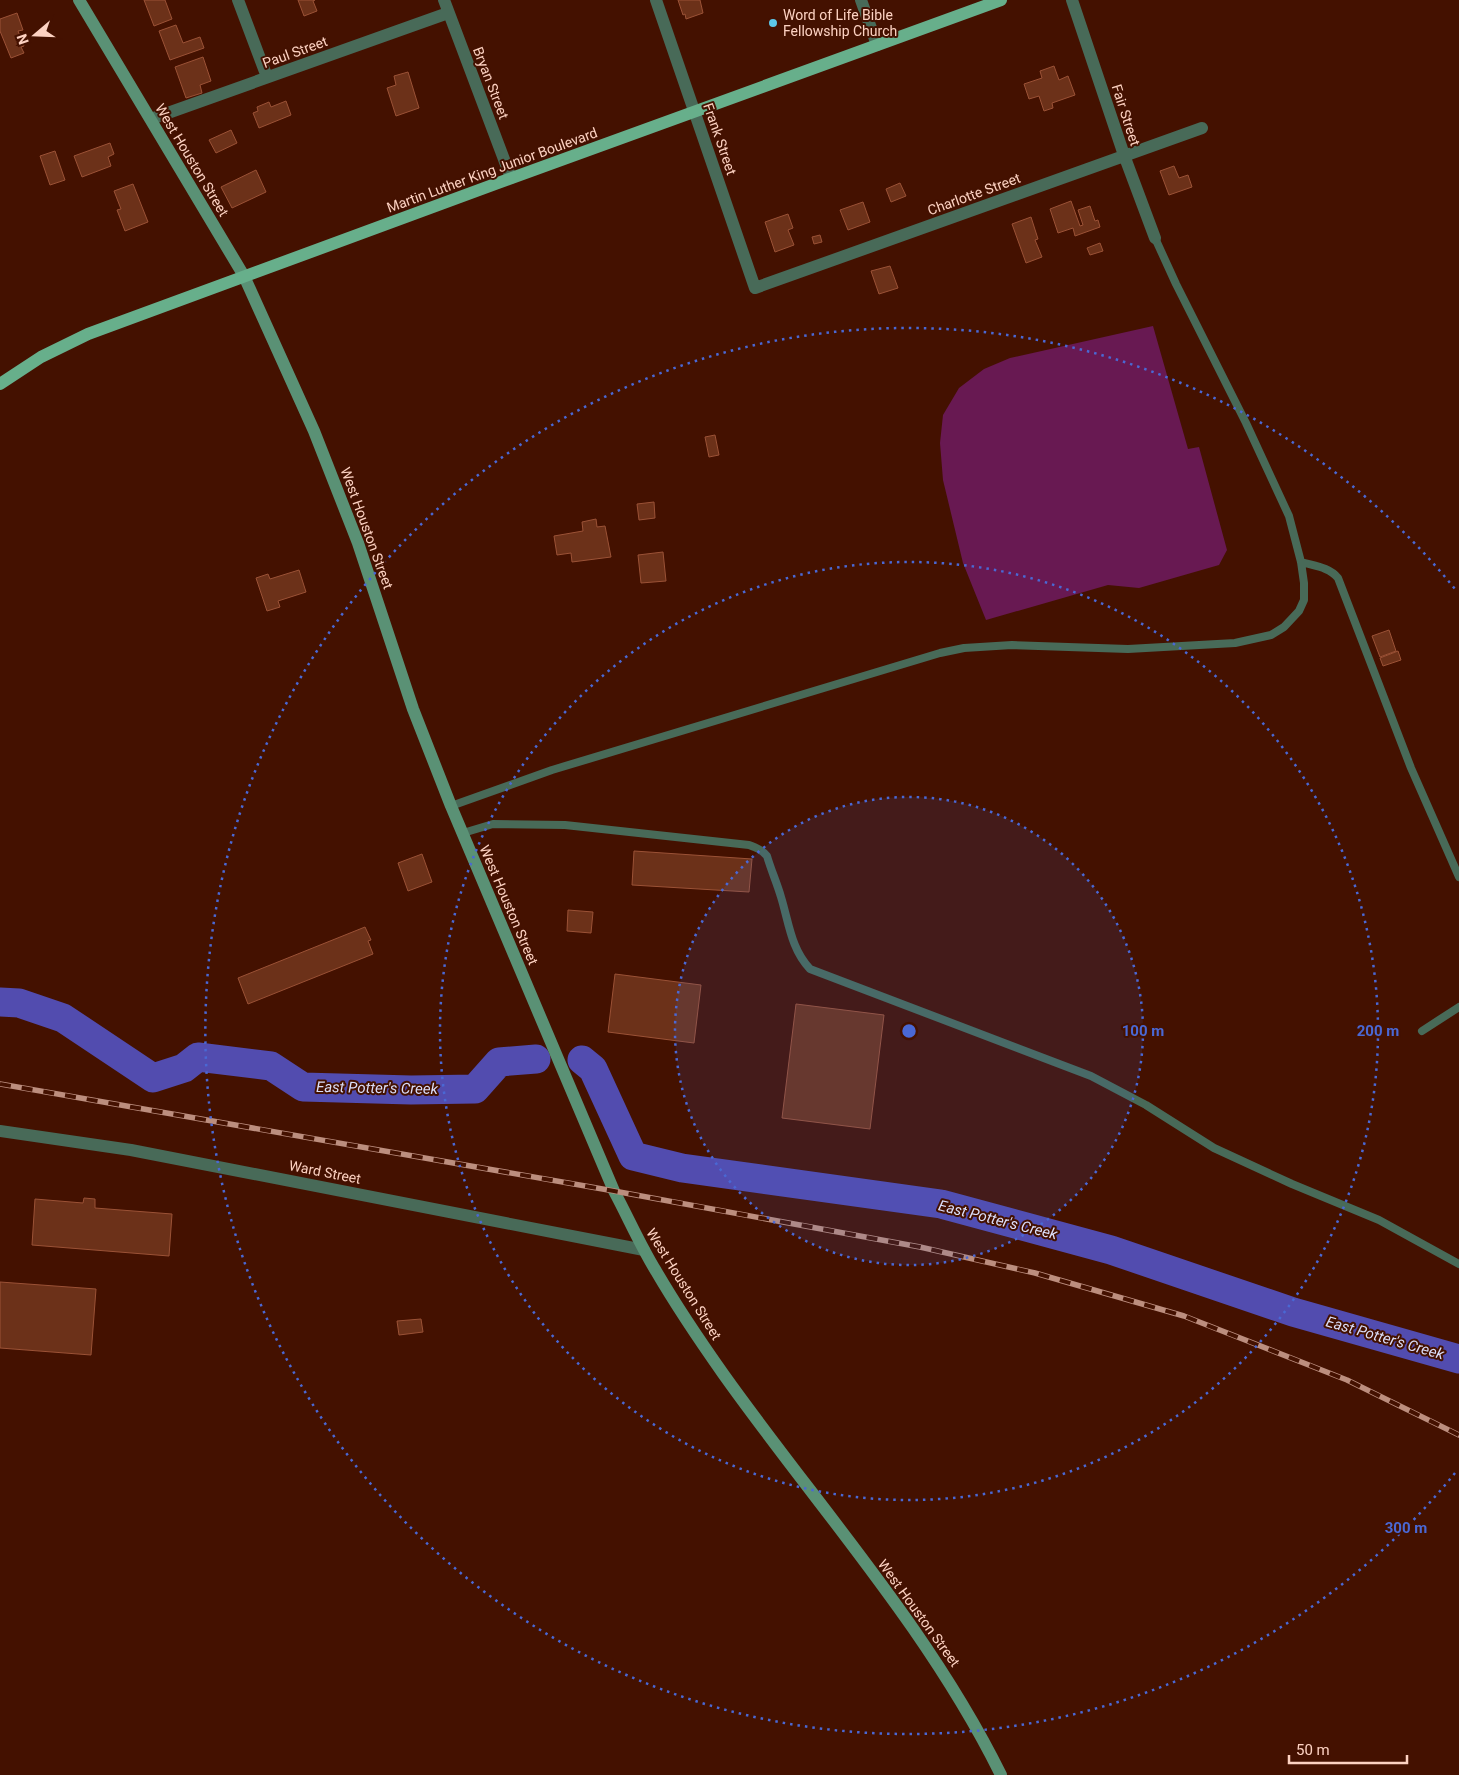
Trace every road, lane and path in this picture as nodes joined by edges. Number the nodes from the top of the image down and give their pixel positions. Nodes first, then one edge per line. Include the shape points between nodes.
1 (79, 0) edge
2 (238, 0) edge
3 (444, 0) edge
4 (656, 0) edge
5 (861, 0) edge
6 (1001, 0) edge
7 (1072, 0) edge
8 (448, 13) junction
9 (876, 45) junction
10 (268, 77) junction
11 (695, 112) junction
12 (151, 119) junction
13 (1202, 128) dead end
14 (1124, 155) junction
15 (511, 178) junction
16 (1155, 238) joint
17 (244, 276) junction
18 (755, 288) joint
19 (0, 384) edge
20 (1301, 562) junction
21 (451, 806) junction
22 (463, 833) junction
23 (1459, 878) edge
24 (1459, 1008) edge
25 (1422, 1031) dead end
26 (0, 1131) edge
27 (644, 1250) junction
28 (1459, 1264) edge
29 (1001, 1775) edge

1 - 12 street, West Houston Street
2 - 10 street
3 - 8 street, Bryan Street
4 - 11 street, Frank Street
5 - 9 street
6 - 9 main road, Martin Luther King Junior Boulevard
7 - 14 street, Fair Street
8 - 10 street, Paul Street
8 - 15 street, Bryan Street
9 - 11 main road, Martin Luther King Junior Boulevard
10 - 12 street, Paul Street
11 - 15 main road, Martin Luther King Junior Boulevard
11 - 18 street, Frank Street
12 - 17 street, West Houston Street
13 - 14 street, Charlotte Street
14 - 16 street, Fair Street
14 - 18 street, Charlotte Street
15 - 17 main road, Martin Luther King Junior Boulevard
16 - 20 lane via 1261,453 1289,516
17 - 19 main road, Martin Luther King Junior Boulevard via 88,334 41,357
17 - 21 street, West Houston Street via 325,456 358,543 413,709
20 - 21 lane via 1304,600 1299,611 1272,635 1235,643 1128,649 1012,645 964,648 552,770
20 - 23 lane via 1326,569 1338,578 1411,768
21 - 22 street, West Houston Street
22 - 27 street, West Houston Street via 614,1191
22 - 28 lane via 493,824 566,825 750,845 767,856 792,940 810,969 1091,1076 1131,1096 1222,1152 1379,1220
24 - 25 lane
26 - 27 street, Ward Street via 140,1152
27 - 29 street, West Houston Street via 725,1376 950,1683

